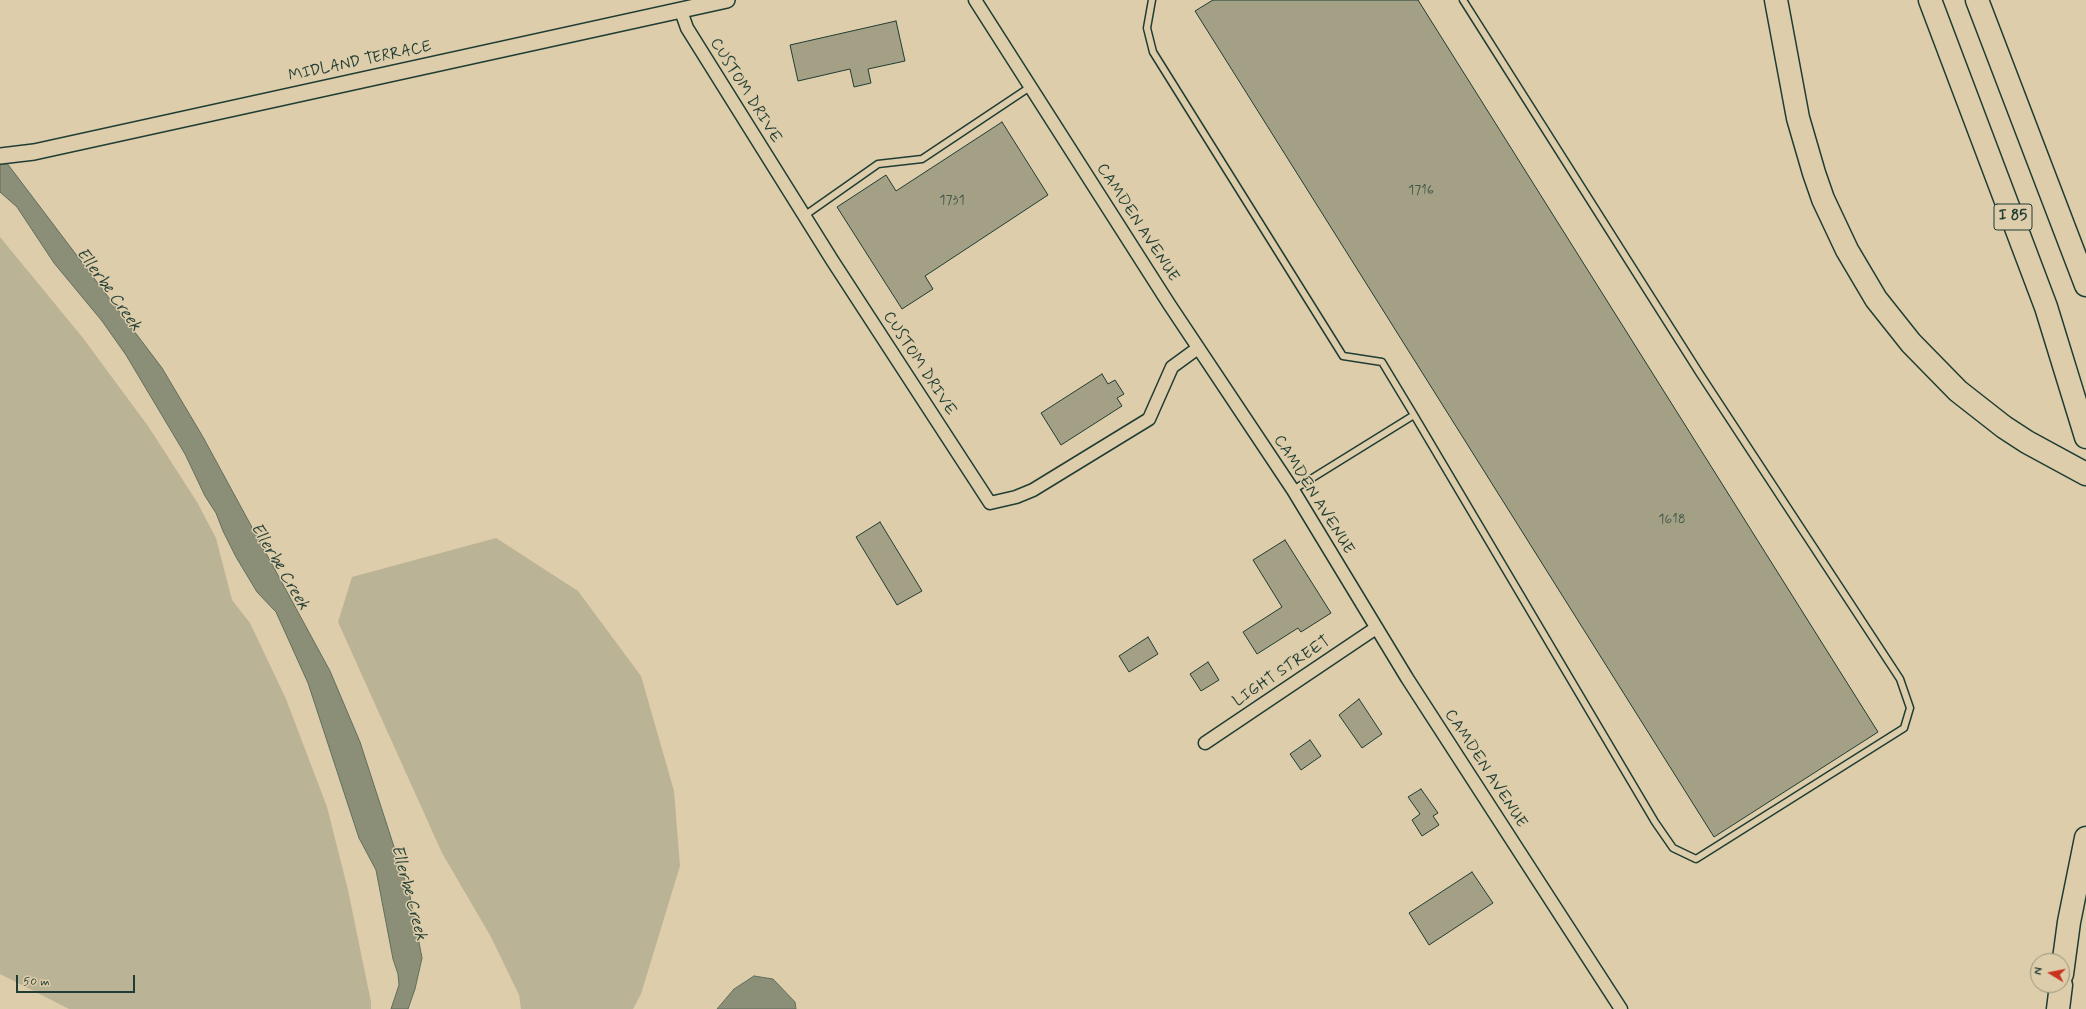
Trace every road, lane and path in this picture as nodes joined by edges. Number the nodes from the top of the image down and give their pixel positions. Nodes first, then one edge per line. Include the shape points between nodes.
1 (727, 0) edge
2 (975, 0) edge
3 (1152, 0) edge
4 (1463, 0) edge
5 (1776, 0) edge
6 (1930, 0) edge
7 (1977, 0) edge
8 (681, 11) junction
9 (1030, 87) junction
10 (0, 156) edge
11 (804, 216) junction
12 (2086, 284) edge
13 (1198, 348) junction
14 (1414, 415) junction
15 (2086, 437) edge
16 (2086, 474) edge
17 (1293, 490) junction
18 (1376, 628) junction
19 (1205, 743) dead end
20 (2086, 838) edge
21 (2065, 953) edge
22 (2060, 993) edge
23 (1621, 1009) edge
24 (2058, 1009) edge

1 - 8 street, MIDLAND TERRACE
2 - 9 street, CAMDEN AVENUE
3 - 14 lane via 1147,28 1153,52 1343,356 1382,362
4 - 14 lane via 1700,374 1900,680 1910,708 1904,728 1696,859 1673,848 1655,822
5 - 16 highway via 1792,90 1805,145 1823,199 1850,256 1876,299 1911,343 1945,379 2004,427
6 - 15 highway, I 85 via 2046,307
7 - 12 highway, I 85
8 - 10 street, MIDLAND TERRACE via 34,152
8 - 11 street, CUSTOM DRIVE via 687,28
9 - 11 lane via 922,160 878,164
9 - 13 street, CAMDEN AVENUE
11 - 13 street, CUSTOM DRIVE via 990,503 1033,490 1149,419 1172,367
13 - 17 street, CAMDEN AVENUE
14 - 17 lane
17 - 18 street, CAMDEN AVENUE
18 - 19 street, LIGHT STREET
18 - 23 street, CAMDEN AVENUE
20 - 21 highway
22 - 24 highway

